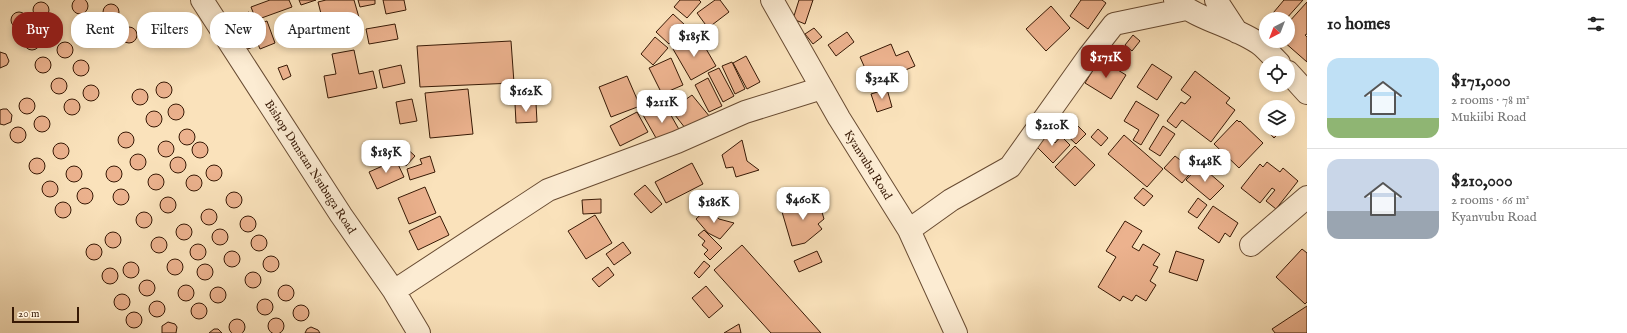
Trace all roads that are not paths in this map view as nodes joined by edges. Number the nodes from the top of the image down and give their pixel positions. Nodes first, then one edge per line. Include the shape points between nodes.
1 (202, 0) edge
2 (772, 0) edge
3 (1216, 0) edge
4 (1180, 4) edge
5 (1238, 32) junction
6 (1272, 56) edge
7 (1295, 80) edge
8 (822, 88) junction
9 (1307, 93) edge
10 (1307, 197) edge
11 (909, 230) junction
12 (1251, 245) dead end
13 (394, 291) junction
14 (419, 333) edge
15 (956, 333) edge

1 - 13 street, Bishop Dunstan Nsubuga Road via 341,215
2 - 8 street, Kyanvubu Road
3 - 5 street
4 - 5 street
4 - 11 street via 1114,24 1010,167 951,200
5 - 6 street via 1261,45
7 - 9 street
8 - 11 street, Kyanvubu Road
8 - 13 street via 745,112 677,142 548,190
10 - 12 street
11 - 15 street, Kyanvubu Road
13 - 14 street, Bishop Dunstan Nsubuga Road

